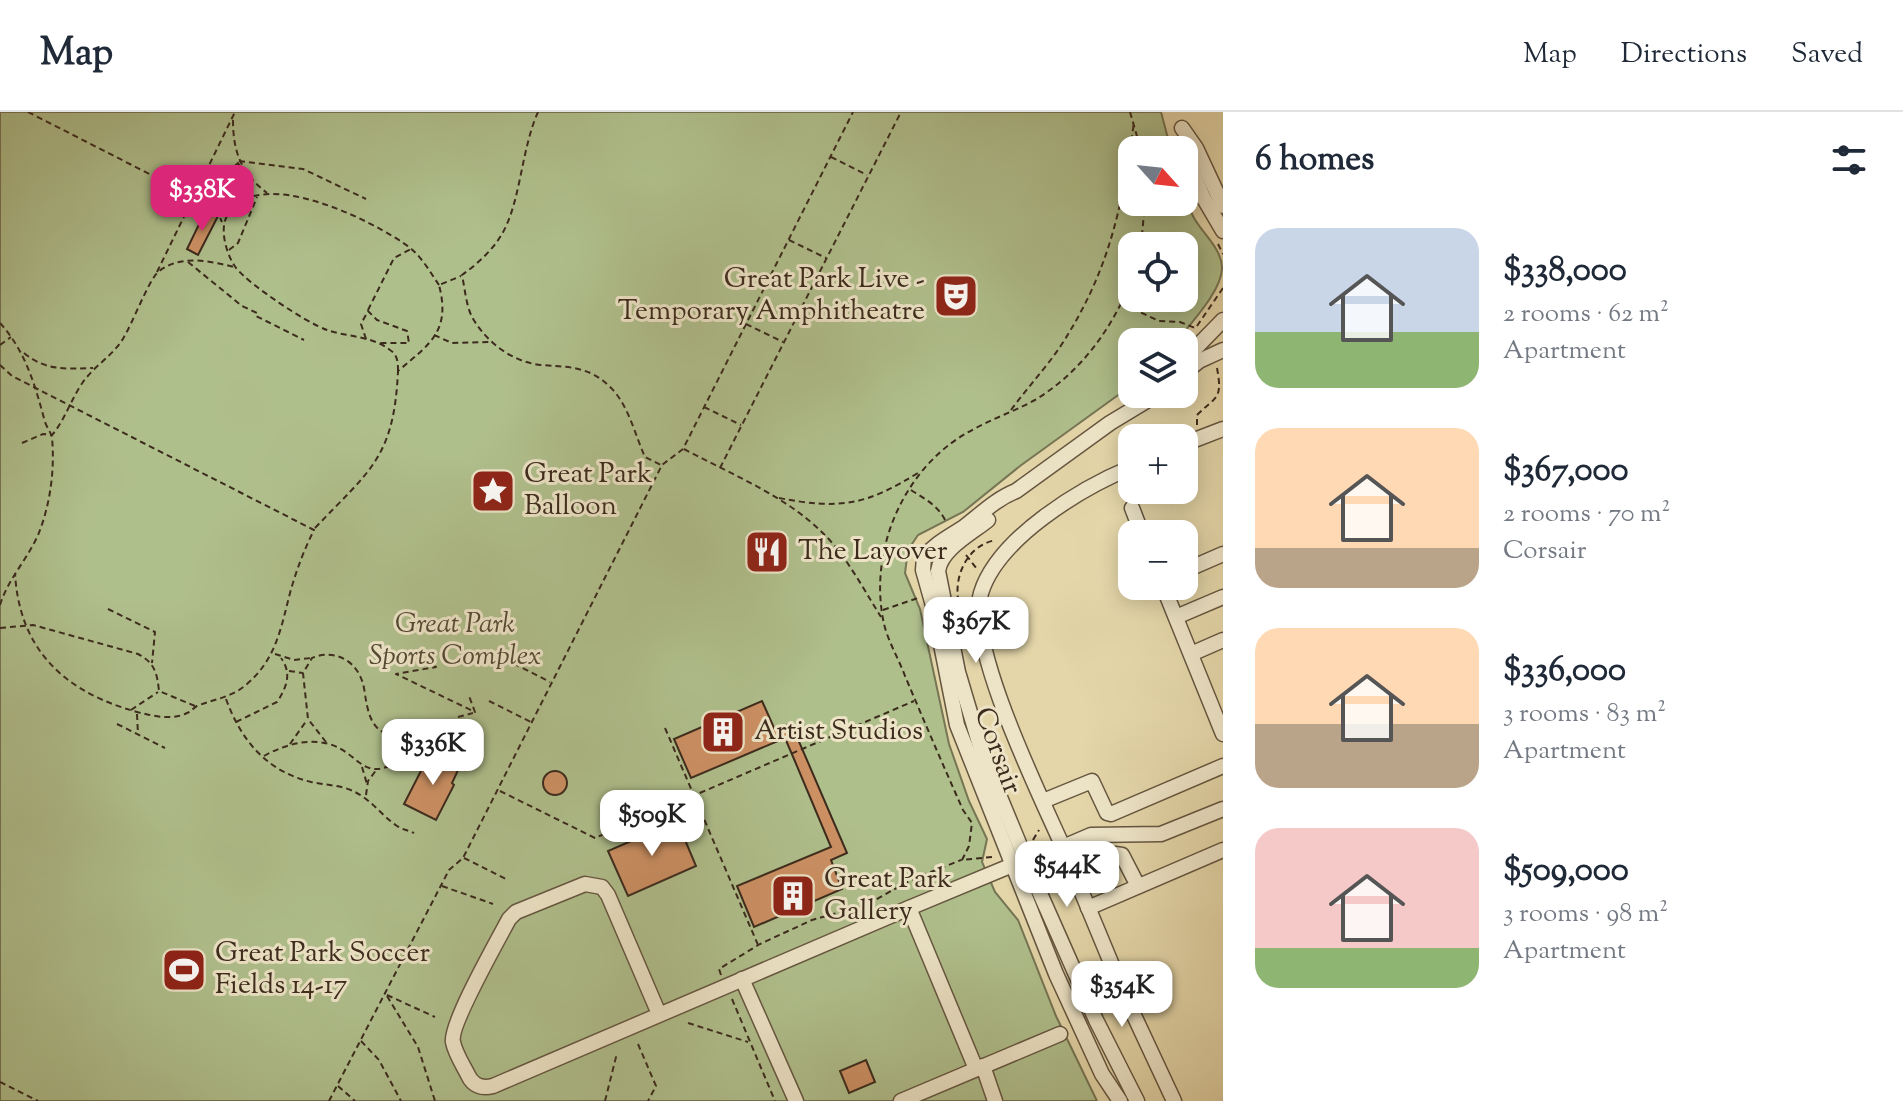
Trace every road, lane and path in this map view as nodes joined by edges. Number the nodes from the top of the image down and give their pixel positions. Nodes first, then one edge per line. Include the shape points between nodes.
1 (28, 112) edge
2 (538, 112) edge
3 (853, 112) edge
4 (901, 112) edge
5 (1130, 112) edge
6 (1179, 112) edge
7 (234, 114) edge
8 (1134, 122) junction
9 (1182, 128) junction
10 (1138, 136) edge
11 (1183, 136) edge
12 (831, 157) junction
13 (239, 161) junction
14 (868, 176) junction
15 (1198, 185) edge
16 (268, 194) junction
17 (193, 196) junction
18 (257, 196) junction
19 (366, 199) dead end
20 (234, 206) junction
21 (1223, 206) edge
22 (216, 208) junction
23 (224, 223) junction
24 (1223, 231) edge
25 (789, 240) junction
26 (411, 249) junction
27 (229, 251) junction
28 (827, 258) junction
29 (185, 260) junction
30 (235, 267) junction
31 (157, 272) junction
32 (462, 275) junction
33 (439, 285) junction
34 (1223, 288) edge
35 (1118, 310) edge
36 (368, 311) junction
37 (1140, 312) edge
38 (1223, 320) edge
39 (0, 323) edge
40 (746, 324) junction
41 (1195, 328) joint
42 (434, 335) junction
43 (12, 337) junction
44 (366, 339) junction
45 (304, 340) dead end
46 (491, 341) junction
47 (377, 343) junction
48 (784, 343) junction
49 (0, 345) edge
50 (1198, 346) edge
51 (20, 350) junction
52 (1219, 355) edge
53 (1198, 362) edge
54 (0, 365) edge
55 (94, 368) junction
56 (398, 371) junction
57 (37, 389) junction
58 (68, 405) junction
59 (704, 407) junction
60 (1127, 408) edge
61 (1135, 408) edge
62 (1008, 413) junction
63 (1110, 423) junction
64 (742, 426) junction
65 (1223, 429) edge
66 (52, 435) junction
67 (1199, 438) joint
68 (22, 443) dead end
69 (683, 449) junction
70 (662, 465) junction
71 (720, 468) junction
72 (923, 470) junction
73 (1118, 473) edge
74 (910, 489) junction
75 (778, 498) junction
76 (1132, 508) dead end
77 (1137, 520) edge
78 (947, 525) dead end
79 (314, 530) junction
80 (1000, 540) dead end
81 (964, 552) dead end
82 (1223, 554) edge
83 (969, 559) junction
84 (1198, 565) edge
85 (978, 571) dead end
86 (15, 573) junction
87 (965, 586) dead end
88 (957, 589) junction
89 (1223, 597) edge
90 (919, 598) dead end
91 (1169, 600) edge
92 (0, 605) edge
93 (108, 609) dead end
94 (882, 610) junction
95 (1176, 617) junction
96 (883, 620) junction
97 (25, 625) junction
98 (970, 625) dead end
99 (0, 628) edge
100 (1223, 640) edge
101 (272, 653) junction
102 (407, 653) dead end
103 (1191, 654) junction
104 (281, 658) junction
105 (312, 658) junction
106 (505, 659) dead end
107 (151, 663) junction
108 (288, 671) junction
109 (303, 673) junction
110 (552, 683) junction
111 (159, 691) junction
112 (469, 696) dead end
113 (225, 698) junction
114 (915, 700) junction
115 (489, 701) dead end
116 (195, 706) junction
117 (131, 710) junction
118 (475, 712) junction
119 (137, 713) junction
120 (458, 717) dead end
121 (308, 719) junction
122 (235, 723) junction
123 (532, 723) junction
124 (117, 724) dead end
125 (665, 728) dead end
126 (1223, 734) edge
127 (138, 735) junction
128 (403, 736) dead end
129 (326, 742) junction
130 (290, 744) junction
131 (165, 748) dead end
132 (409, 755) dead end
133 (262, 757) junction
134 (361, 764) junction
135 (1223, 766) edge
136 (378, 769) junction
137 (367, 785) junction
138 (497, 790) junction
139 (694, 795) junction
140 (366, 798) junction
141 (1043, 801) junction
142 (1223, 809) edge
143 (1039, 827) dead end
144 (414, 833) dead end
145 (1033, 840) dead end
146 (1063, 847) junction
147 (1223, 850) edge
148 (993, 857) dead end
149 (463, 858) junction
150 (1019, 863) junction
151 (1073, 871) junction
152 (506, 879) dead end
153 (442, 885) junction
154 (1138, 886) junction
155 (493, 904) dead end
156 (909, 908) junction
157 (1088, 908) junction
158 (758, 946) dead end
159 (742, 979) junction
160 (386, 995) junction
161 (659, 1014) junction
162 (435, 1017) dead end
163 (688, 1023) dead end
164 (1060, 1034) dead end
165 (360, 1040) junction
166 (750, 1042) dead end
167 (638, 1044) dead end
168 (617, 1053) dead end
169 (979, 1068) junction
170 (0, 1082) edge
171 (337, 1086) junction
172 (38, 1101) edge
173 (329, 1101) edge
174 (355, 1101) edge
175 (401, 1101) edge
176 (435, 1101) edge
177 (605, 1101) edge
178 (648, 1101) edge
179 (796, 1101) edge
180 (901, 1101) edge
181 (995, 1101) edge
182 (1120, 1101) edge
183 (1137, 1101) edge
184 (1174, 1101) edge

1 - 17 path
2 - 32 path via 507,224 489,252
3 - 12 path
4 - 14 path
5 - 8 path
6 - 9 street
7 - 13 path
7 - 17 path
8 - 10 path
8 - 62 path via 1122,206 1094,287 1059,349
9 - 11 street
9 - 21 street
12 - 14 path
12 - 25 path
13 - 16 path
13 - 19 path via 303,169
14 - 28 path
15 - 24 street
16 - 18 path
16 - 26 path via 355,215
17 - 22 path
17 - 31 path
18 - 20 path
18 - 27 path via 238,243
20 - 22 path
20 - 23 path
22 - 23 path
23 - 27 path
25 - 28 path
25 - 40 path
26 - 33 path
26 - 36 path via 394,258
27 - 30 path
28 - 48 path
29 - 30 path
29 - 31 path
29 - 45 path via 256,316
30 - 44 path via 299,316
31 - 55 path via 124,338
32 - 33 path
32 - 46 path via 472,316
33 - 42 path via 443,321
34 - 41 path
35 - 62 path via 1068,375
36 - 44 path via 361,324
36 - 47 path via 407,331 409,343
37 - 41 path
38 - 50 street
39 - 43 path
40 - 48 path
40 - 59 path
42 - 46 path via 452,343
42 - 56 path
43 - 49 path
43 - 51 path
44 - 47 path
46 - 70 path via 517,359 584,369 601,379 618,396 645,457
47 - 56 path via 392,350
48 - 64 path
51 - 55 path via 50,368
51 - 57 path
52 - 53 street
52 - 67 path via 1220,396 1197,415
54 - 57 path
55 - 58 path
56 - 79 path via 392,426 383,450 366,477
57 - 58 path
57 - 66 path
58 - 66 path
58 - 79 path
59 - 64 path
59 - 69 path
60 - 63 street, Corsair
61 - 63 street, Corsair
62 - 72 path via 955,440
63 - 150 street, Corsair via 924,557 957,725
64 - 71 path
65 - 67 street
66 - 68 path
66 - 86 path via 47,509
69 - 70 path
69 - 71 path
70 - 110 path
71 - 75 path
72 - 74 path
72 - 75 path via 886,493 852,503
73 - 141 street via 1082,490 1009,548 992,566 980,596 991,672
74 - 78 path via 940,510
74 - 94 path via 883,556
75 - 96 path via 833,544
76 - 77 street
79 - 101 path
80 - 83 path
81 - 83 path
82 - 84 street
83 - 85 path
83 - 88 path via 959,572
86 - 92 path
86 - 97 path
87 - 88 path
88 - 98 path
89 - 95 street
90 - 94 path
91 - 95 street
93 - 107 path via 155,632
94 - 96 path
95 - 103 street
96 - 114 path
97 - 99 path
97 - 107 path via 125,650
97 - 117 path via 44,657 67,680 101,701
100 - 103 street
101 - 104 path
101 - 113 path via 246,685
102 - 118 path via 436,667 396,674
103 - 126 street
104 - 105 path
104 - 108 path
105 - 109 path
105 - 128 path via 334,654 347,659 362,680 370,719 383,731
106 - 110 path
107 - 111 path
108 - 109 path
108 - 122 path via 277,702
109 - 121 path
110 - 123 path
111 - 116 path
111 - 117 path
112 - 118 path
113 - 116 path
113 - 122 path
114 - 139 path
114 - 148 path via 970,819 969,846 962,860
115 - 123 path
116 - 119 path via 187,714
117 - 119 path
118 - 120 path
119 - 127 path
121 - 129 path
121 - 130 path
122 - 133 path
123 - 138 path
124 - 127 path
125 - 139 path
127 - 131 path
129 - 130 path
129 - 134 path
130 - 133 path
132 - 136 path
133 - 140 path via 290,775
134 - 136 path
134 - 137 path
135 - 141 street via 1111,814 1092,781
136 - 137 path
137 - 140 path
138 - 139 path via 595,838
138 - 149 path
139 - 158 path
140 - 144 path via 394,824
141 - 146 street
142 - 146 street via 1161,834 1091,835
143 - 145 path
146 - 150 street
146 - 151 street
147 - 154 street
149 - 152 path
149 - 153 path
150 - 156 street
150 - 182 street, Corsair via 1069,1002
150 - 183 street, Corsair
151 - 154 street via 1122,855
151 - 157 street
153 - 155 path
153 - 160 path
154 - 157 street
156 - 159 street
156 - 169 street
157 - 184 street
159 - 161 street
159 - 179 street
160 - 162 path
160 - 165 path
160 - 176 path via 418,1047
161 - 161 street via 485,1088 471,1081 453,1042 457,1022 509,919 585,884 602,887 608,895
163 - 166 path
164 - 169 street
165 - 171 path
165 - 175 path via 379,1060
167 - 178 path via 656,1086
168 - 177 path
169 - 180 street
169 - 181 street
170 - 172 path
171 - 173 path
171 - 174 path

